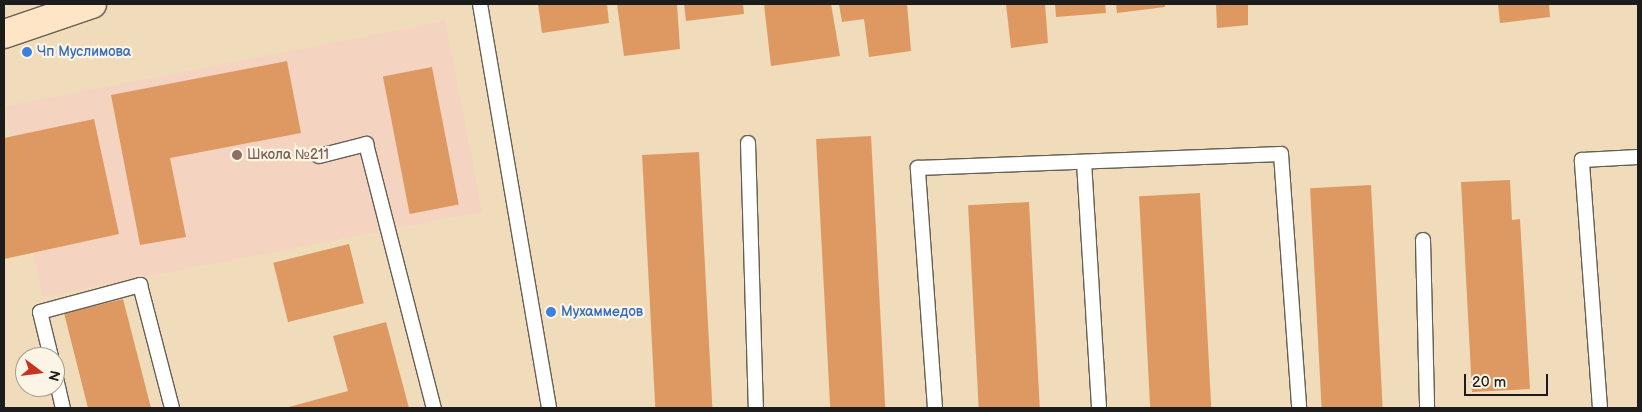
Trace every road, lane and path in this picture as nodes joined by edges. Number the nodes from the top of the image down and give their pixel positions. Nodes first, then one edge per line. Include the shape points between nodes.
1 (92, 4) edge
2 (480, 4) edge
3 (4, 34) edge
4 (748, 143) dead end
5 (319, 156) dead end
6 (1638, 157) edge
7 (1084, 162) junction
8 (1423, 240) dead end
9 (49, 347) edge
10 (172, 408) edge
11 (434, 408) edge
12 (549, 408) edge
13 (756, 408) edge
14 (934, 408) edge
15 (1099, 408) edge
16 (1299, 408) edge
17 (1427, 408) edge
18 (1600, 408) edge

1 - 3 main road
2 - 12 lane
4 - 13 lane
5 - 11 lane via 366,144
6 - 18 lane via 1582,160
7 - 14 lane via 918,168
7 - 15 lane
7 - 16 lane via 1281,154
8 - 17 lane
9 - 10 lane via 40,312 140,285

